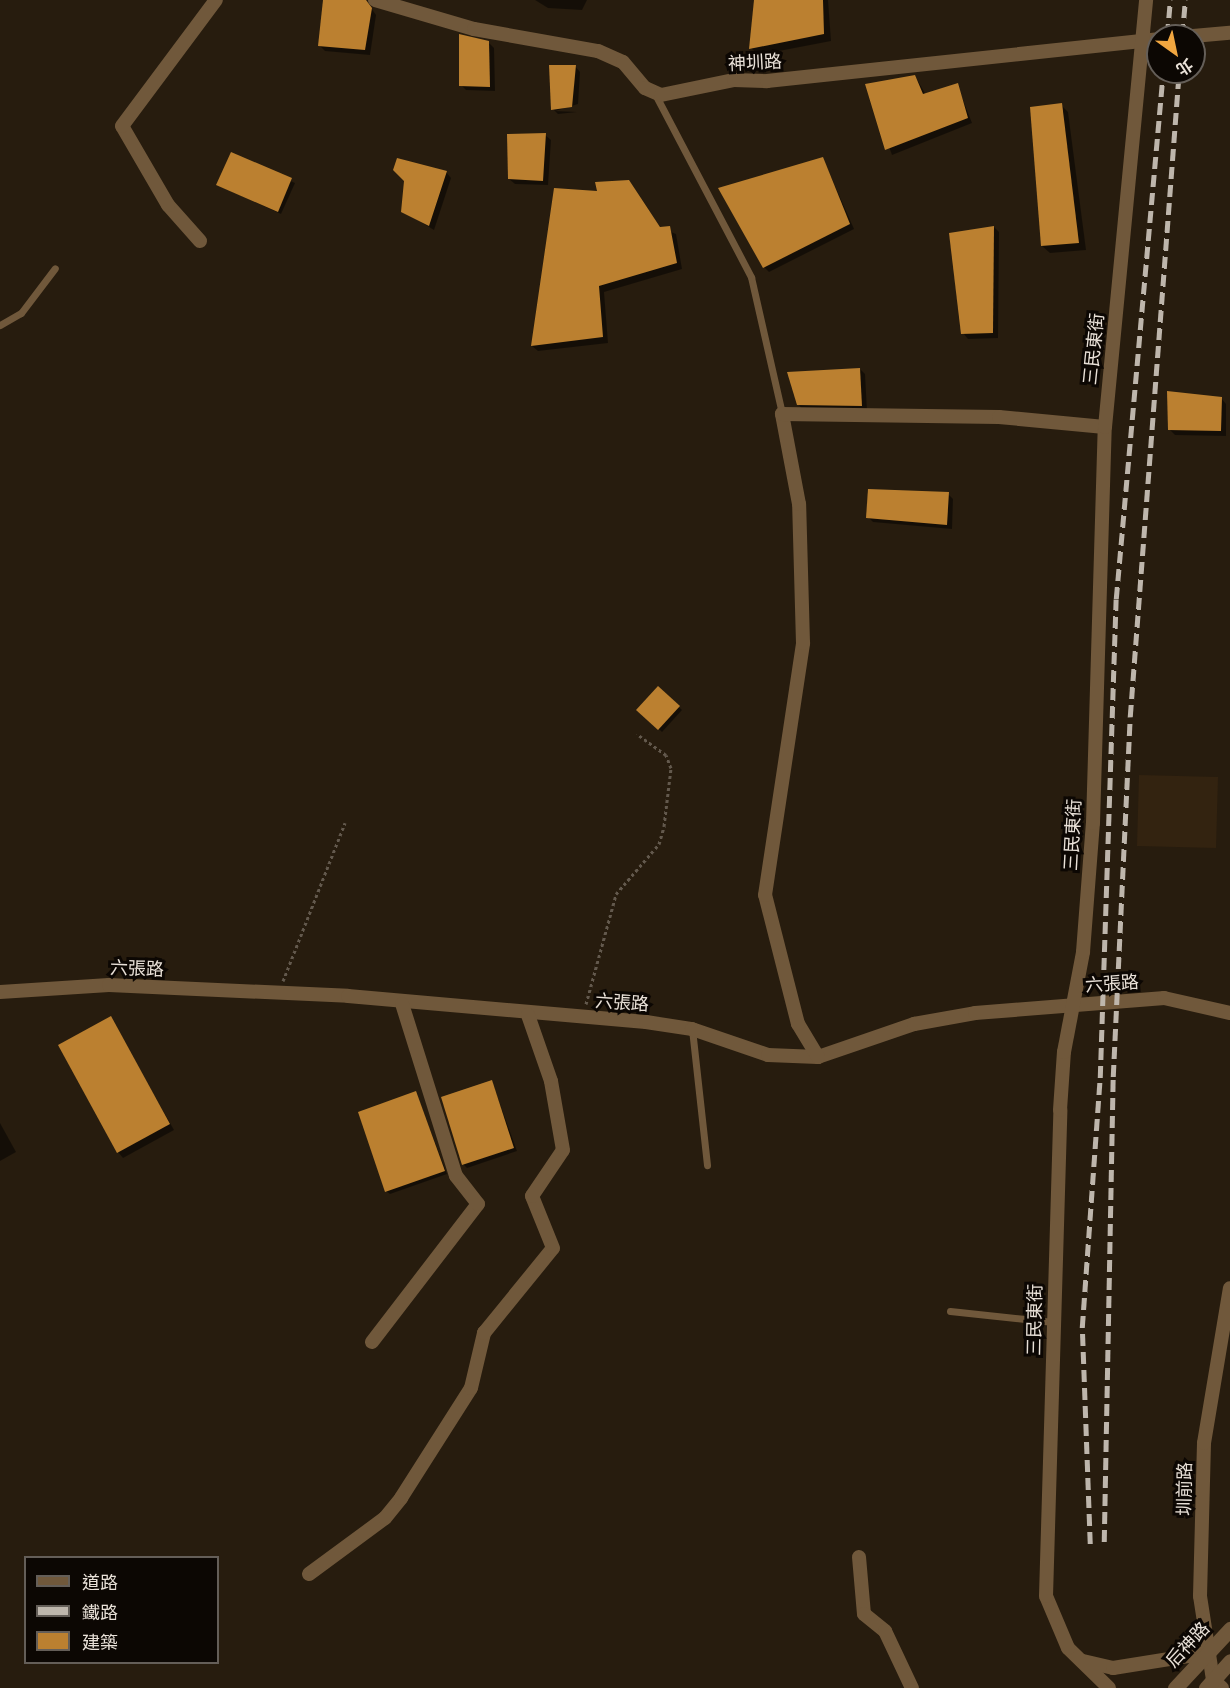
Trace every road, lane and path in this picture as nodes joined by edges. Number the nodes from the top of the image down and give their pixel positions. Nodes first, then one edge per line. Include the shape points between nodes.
1 (216, 0) edge
2 (375, 0) edge
3 (1146, 0) edge
4 (1230, 33) edge
5 (1206, 35) edge
6 (1144, 40) junction
7 (655, 94) junction
8 (200, 241) dead end
9 (56, 268) dead end
10 (0, 325) edge
11 (782, 414) junction
12 (1105, 427) junction
13 (637, 734) dead end
14 (345, 823) dead end
15 (0, 992) edge
16 (282, 992) junction
17 (402, 1004) junction
18 (1074, 1005) junction
19 (1230, 1013) edge
20 (528, 1015) junction
21 (583, 1018) junction
22 (692, 1029) junction
23 (818, 1057) junction
24 (707, 1165) dead end
25 (1230, 1288) edge
26 (950, 1311) dead end
27 (1053, 1322) junction
28 (372, 1342) dead end
29 (859, 1557) dead end
30 (309, 1574) dead end
31 (1230, 1629) edge
32 (1208, 1653) junction
33 (1083, 1661) junction
34 (1230, 1662) edge
35 (1213, 1685) edge
36 (912, 1688) edge
37 (1109, 1688) edge
38 (1174, 1688) edge

1 - 8 street via 122,126 168,205
2 - 7 street via 474,29 608,55 627,65
3 - 6 street, 三民東街
4 - 5 street
6 - 7 street, 神圳路 via 767,81 734,80
6 - 12 street, 三民東街
7 - 11 lane via 751,277
9 - 10 lane via 21,313
11 - 12 street via 999,417
11 - 23 street via 799,504 804,643 765,895 798,1024
12 - 18 street, 三民東街 via 1093,823
13 - 21 path via 666,754 671,768 664,826 659,843 616,894 602,930
14 - 16 path via 284,968
15 - 16 street, 六張路 via 109,985
16 - 17 street, 六張路
17 - 20 street, 六張路
17 - 28 street via 456,1176 478,1204
18 - 19 street, 六張路 via 1164,998
18 - 23 street, 六張路 via 914,1024
18 - 27 street, 三民東街 via 1062,1075
20 - 21 street, 六張路
20 - 30 street via 551,1081 562,1150 532,1196 553,1248 484,1334 471,1388 401,1498 385,1518
21 - 22 street, 六張路
22 - 23 street, 六張路 via 768,1055
22 - 24 lane
25 - 32 street, 圳前路 via 1204,1443 1200,1596
26 - 27 lane
27 - 33 street, 三民東街 via 1046,1596 1054,1624
29 - 36 street via 864,1614 885,1630
31 - 32 street, 后神路
32 - 33 street via 1113,1668
32 - 35 street, 圳前路
32 - 38 street, 后神路
33 - 37 street, 三民東街
34 - 35 street

